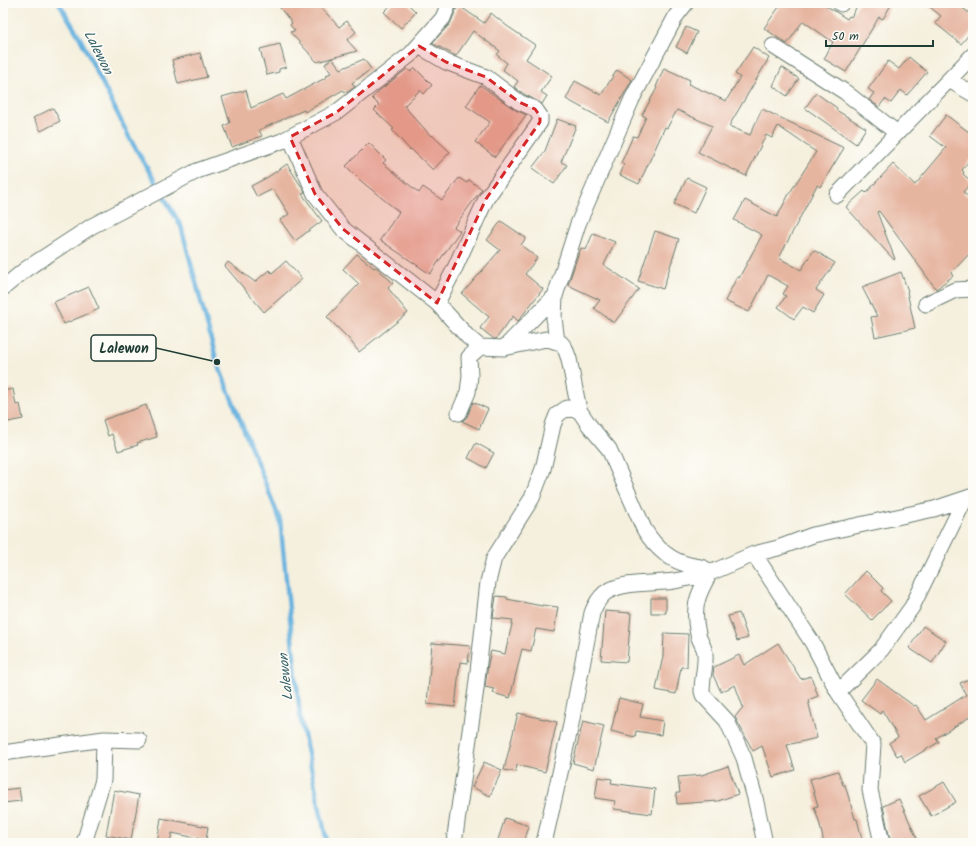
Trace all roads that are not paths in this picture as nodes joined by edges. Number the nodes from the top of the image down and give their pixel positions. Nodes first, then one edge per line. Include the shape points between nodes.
1 (449, 3) edge
2 (686, 3) edge
3 (418, 46) junction
4 (773, 46) dead end
5 (973, 55) edge
6 (949, 80) junction
7 (973, 94) edge
8 (897, 133) junction
9 (290, 137) junction
10 (837, 195) dead end
11 (5, 284) edge
12 (973, 290) edge
13 (555, 296) junction
14 (436, 303) junction
15 (926, 304) dead end
16 (557, 342) junction
17 (480, 347) junction
18 (504, 348) junction
19 (579, 410) junction
20 (459, 413) dead end
21 (969, 497) edge
22 (754, 554) junction
23 (710, 573) junction
24 (838, 692) junction
25 (104, 740) junction
26 (139, 740) dead end
27 (3, 753) edge
28 (84, 843) edge
29 (454, 843) edge
30 (544, 843) edge
31 (765, 843) edge
32 (882, 843) edge

1 - 3 street via 443,18
2 - 13 street via 676,16 632,99 578,224
3 - 9 street via 337,112
3 - 14 street via 446,62 486,77 519,102 535,109 540,116 540,122 486,199
4 - 8 street via 846,92
5 - 6 street
6 - 7 street
6 - 8 street
8 - 10 street
9 - 11 street via 197,171 92,226
9 - 14 street via 315,194 343,229
12 - 15 street via 955,290
13 - 16 street
13 - 18 street
14 - 17 street
16 - 18 street via 546,339
16 - 19 street via 565,348 569,359
17 - 18 street
17 - 20 street via 469,357 468,392
19 - 23 street via 609,449 649,538 667,556 690,565 705,567
19 - 29 street via 567,408 557,415 532,498 494,558 488,582 476,690
21 - 22 street via 934,509 813,535
21 - 24 street via 912,608 881,650
22 - 23 street
22 - 24 street via 812,642
23 - 30 street via 676,581 615,588 596,601
23 - 31 street via 698,595 695,613 698,635 706,653 702,691 727,721 744,758
24 - 32 street via 873,744 870,790
25 - 26 street
25 - 27 street
25 - 28 street via 103,780

